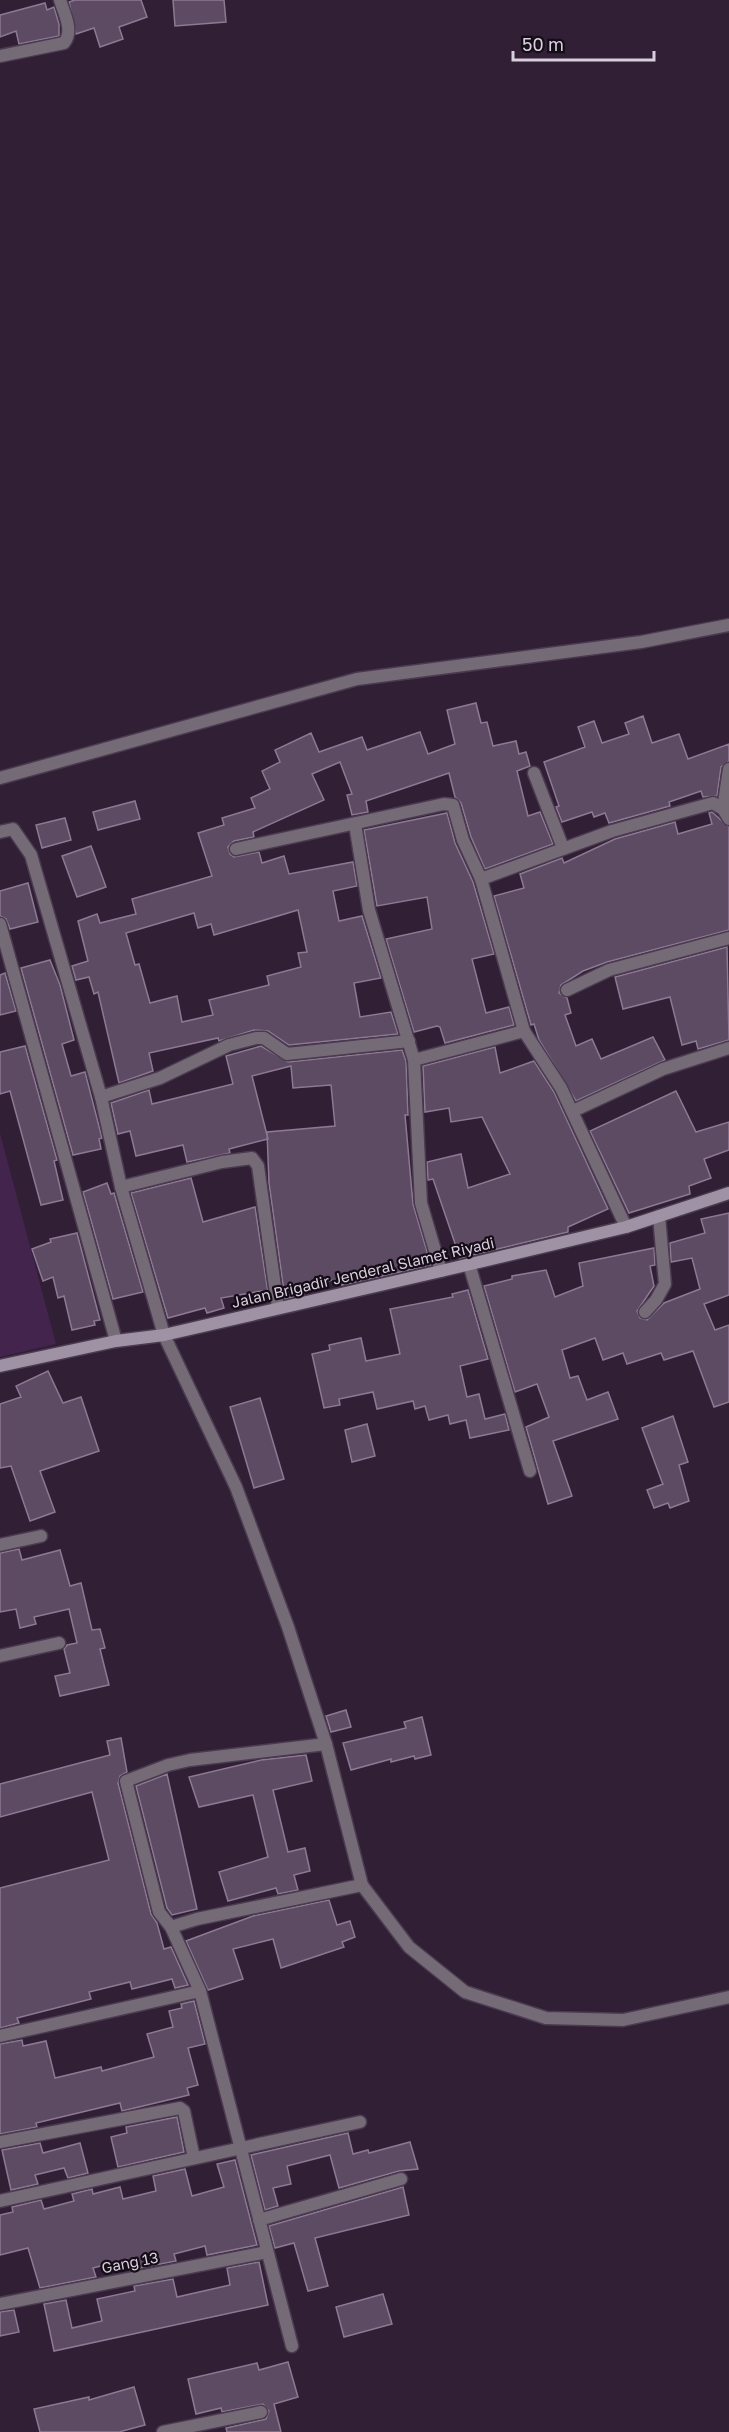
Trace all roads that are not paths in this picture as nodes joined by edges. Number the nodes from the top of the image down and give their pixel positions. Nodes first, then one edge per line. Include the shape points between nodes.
1 (60, 0) edge
2 (0, 56) edge
3 (729, 626) edge
4 (729, 769) edge
5 (534, 773) dead end
6 (0, 778) edge
7 (726, 814) edge
8 (355, 824) junction
9 (0, 832) edge
10 (563, 848) junction
11 (236, 849) dead end
12 (482, 879) junction
13 (0, 924) edge
14 (729, 938) edge
15 (567, 990) dead end
16 (524, 1030) junction
17 (409, 1041) junction
18 (729, 1048) edge
19 (414, 1060) junction
20 (101, 1097) junction
21 (573, 1111) junction
22 (121, 1187) junction
23 (729, 1193) edge
24 (659, 1216) junction
25 (626, 1227) junction
26 (469, 1264) junction
27 (441, 1271) junction
28 (278, 1308) junction
29 (645, 1312) dead end
30 (164, 1335) junction
31 (116, 1341) junction
32 (0, 1366) edge
33 (530, 1471) dead end
34 (41, 1536) dead end
35 (0, 1545) edge
36 (59, 1643) dead end
37 (0, 1656) edge
38 (326, 1743) junction
39 (362, 1885) junction
40 (171, 1928) junction
41 (200, 1991) junction
42 (729, 1997) edge
43 (0, 2036) edge
44 (360, 2122) dead end
45 (0, 2142) edge
46 (240, 2147) junction
47 (194, 2158) junction
48 (401, 2179) dead end
49 (0, 2201) edge
50 (259, 2220) junction
51 (267, 2252) junction
52 (0, 2304) edge
53 (292, 2346) dead end
54 (261, 2412) dead end
55 (163, 2432) edge

1 - 2 street via 68,28 64,43
3 - 6 street via 640,642 357,679
4 - 7 street
5 - 10 street
7 - 10 street via 713,803
8 - 11 street
8 - 12 street via 453,805 463,840
8 - 17 street via 369,910
9 - 20 street via 13,829 31,855
10 - 12 street
12 - 16 street
13 - 31 street
14 - 15 street via 609,970
16 - 19 street
16 - 21 street
17 - 19 street
17 - 20 street via 286,1054 264,1038 256,1038 229,1045 160,1078
18 - 21 street via 663,1069
19 - 27 street via 421,1203
20 - 22 street
21 - 25 street
22 - 28 street via 252,1158 258,1166
22 - 30 street
23 - 24 main road, Jalan Brigadir Jenderal Slamet Riyadi
24 - 25 main road, Jalan Brigadir Jenderal Slamet Riyadi
24 - 29 street via 665,1284
25 - 26 main road, Jalan Brigadir Jenderal Slamet Riyadi
26 - 27 main road, Jalan Brigadir Jenderal Slamet Riyadi
26 - 33 street
27 - 28 main road, Jalan Brigadir Jenderal Slamet Riyadi
28 - 30 main road, Jalan Brigadir Jenderal Slamet Riyadi
30 - 31 main road, Jalan Brigadir Jenderal Slamet Riyadi
30 - 38 street via 236,1487
31 - 32 main road, Jalan Brigadir Jenderal Slamet Riyadi
34 - 35 street
36 - 37 street
38 - 39 street
38 - 40 street via 190,1760 126,1781 159,1912
39 - 40 street via 197,1919
39 - 42 street via 409,1947 465,1992 546,2018 623,2020
40 - 41 street
41 - 43 street
41 - 46 street
44 - 46 street
45 - 47 street via 175,2108 184,2111
46 - 47 street
46 - 50 street
47 - 49 street
48 - 50 street
50 - 51 street
51 - 52 street, Gang 13
51 - 53 street
54 - 55 street

